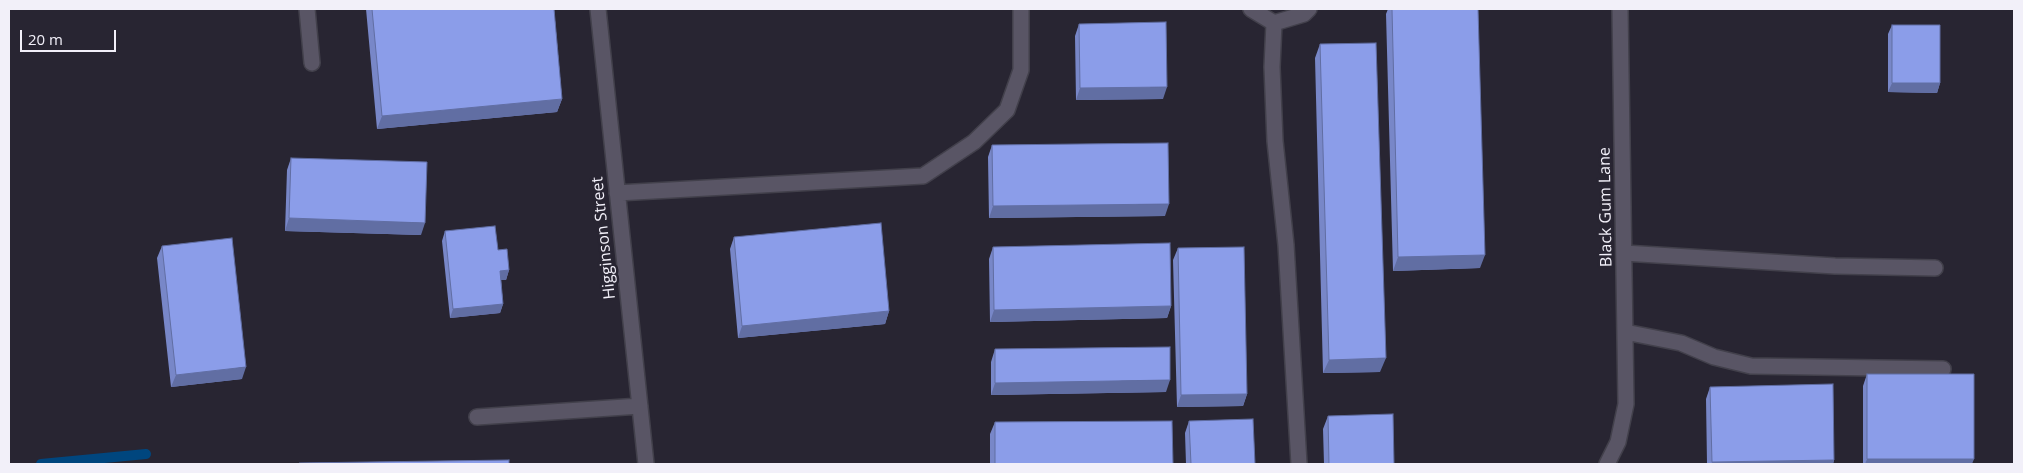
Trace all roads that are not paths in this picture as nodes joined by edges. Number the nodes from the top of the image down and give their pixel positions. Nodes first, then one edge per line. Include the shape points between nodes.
1 (307, 9) edge
2 (598, 9) edge
3 (1021, 9) edge
4 (1251, 9) edge
5 (1309, 9) edge
6 (1620, 9) edge
7 (1274, 23) junction
8 (312, 63) dead end
9 (617, 193) junction
10 (1624, 253) junction
11 (1935, 268) dead end
12 (1625, 332) junction
13 (1943, 369) dead end
14 (640, 406) junction
15 (477, 418) dead end
16 (646, 464) edge
17 (1298, 464) edge
18 (1607, 464) edge

1 - 8 street
2 - 9 street, Higginson Street
3 - 9 street via 1021,70 1006,110 974,142 923,176
4 - 7 street
5 - 7 street via 1304,14
6 - 10 street, Black Gum Lane
7 - 17 street via 1274,141 1286,245
9 - 14 street, Higginson Street
10 - 11 street via 1835,266
10 - 12 street, Black Gum Lane
12 - 13 street via 1681,343 1714,357 1751,366
12 - 18 street, Black Gum Lane via 1626,404 1618,442
14 - 15 street
14 - 16 street, Higginson Street

